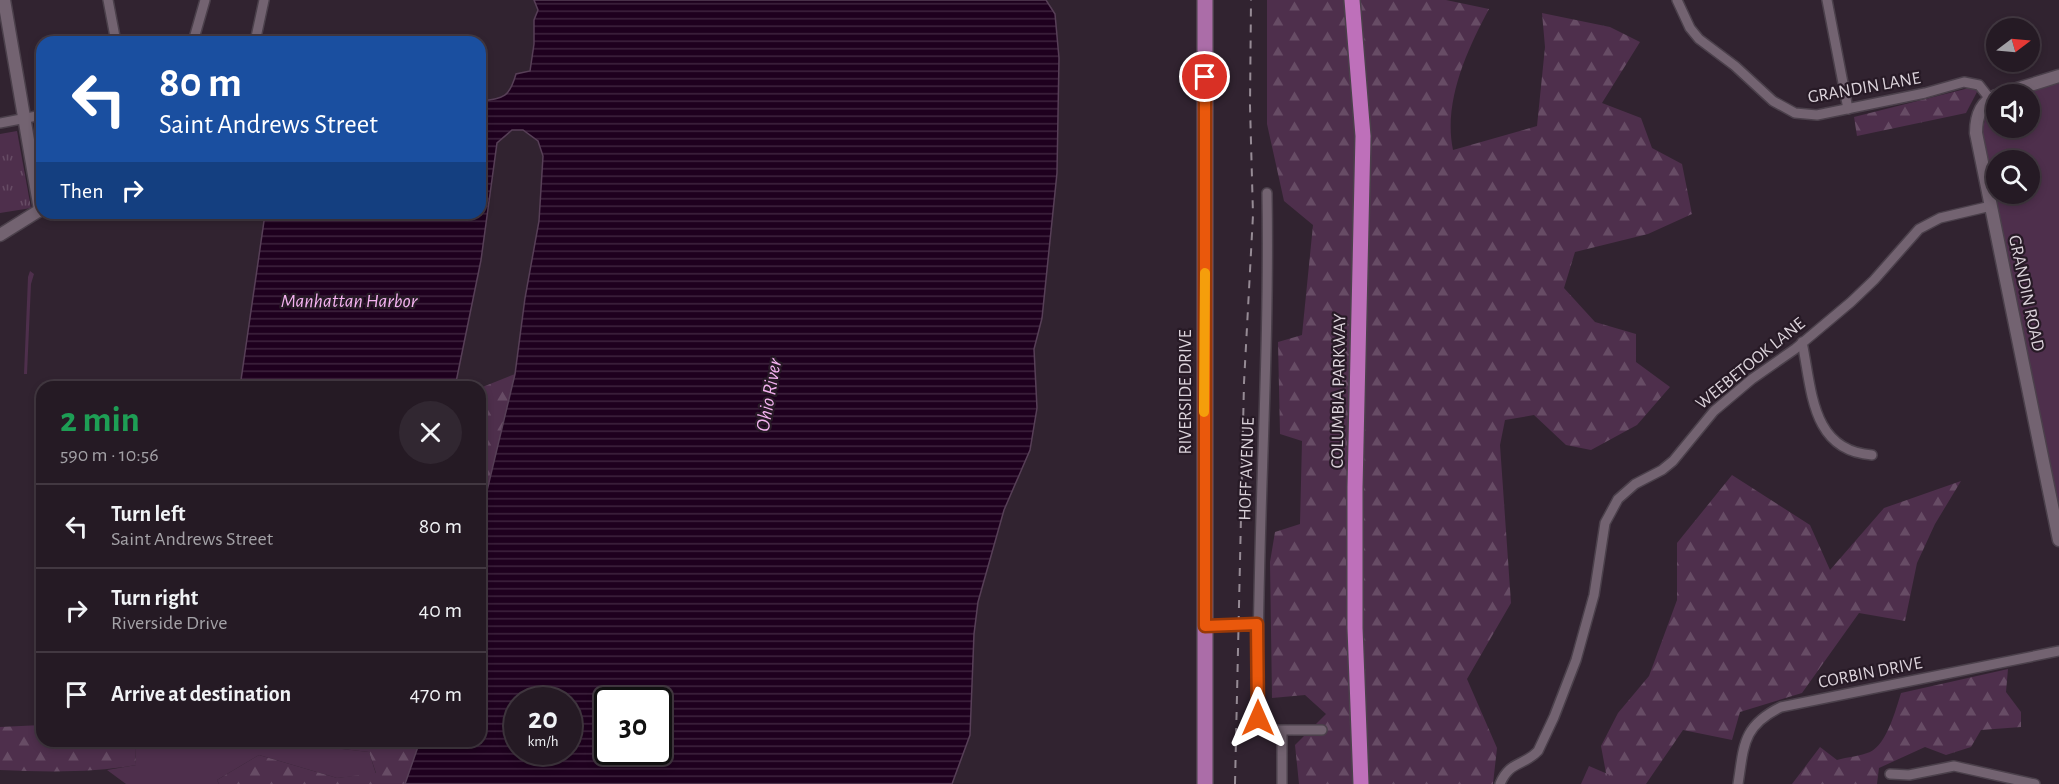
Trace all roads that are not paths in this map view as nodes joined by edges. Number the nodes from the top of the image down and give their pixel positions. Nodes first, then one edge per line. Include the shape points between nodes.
1 (4, 0) edge
2 (108, 0) edge
3 (205, 0) edge
4 (264, 0) edge
5 (1205, 0) edge
6 (1353, 0) edge
7 (1677, 0) edge
8 (1827, 0) edge
9 (115, 36) edge
10 (195, 36) edge
11 (256, 36) edge
12 (2059, 76) edge
13 (2034, 84) edge
14 (1986, 90) edge
15 (1986, 105) edge
16 (1848, 109) junction
17 (36, 117) edge
18 (24, 118) junction
19 (0, 123) edge
20 (36, 182) edge
21 (1267, 193) dead end
22 (1991, 206) junction
23 (36, 212) edge
24 (0, 235) edge
25 (1802, 342) junction
26 (1872, 455) dead end
27 (2059, 540) edge
28 (1257, 624) junction
29 (1205, 626) junction
30 (2059, 651) edge
31 (1322, 730) dead end
32 (1280, 731) junction
33 (1890, 774) dead end
34 (1205, 784) edge
35 (1282, 784) edge
36 (1361, 784) edge
37 (1500, 784) edge
38 (1738, 784) edge
39 (2035, 784) edge

1 - 18 street
2 - 9 street
3 - 10 street
4 - 11 street
5 - 29 main road, RIVERSIDE DRIVE
6 - 36 highway, COLUMBIA PARKWAY via 1364,136 1355,510
7 - 16 street, GRANDIN LANE via 1699,39 1736,66 1773,101 1802,115
8 - 16 street
12 - 13 street
14 - 16 street, GRANDIN LANE via 1964,82
15 - 22 street, GRANDIN ROAD via 1976,125
17 - 18 street
18 - 19 street
18 - 20 street
21 - 28 street, HOFF AVENUE via 1269,270
22 - 25 street, WEEBETOOK LANE via 1940,218 1919,230 1874,280
22 - 27 street, GRANDIN ROAD
23 - 24 street
25 - 26 street via 1822,425 1843,448
25 - 37 street, WEEBETOOK LANE via 1714,411 1673,460 1626,491 1610,509 1603,529 1590,612 1554,717 1538,752 1511,767
28 - 29 street
28 - 32 street, HOFF AVENUE via 1258,723 1265,730
29 - 34 main road, RIVERSIDE DRIVE
30 - 38 street, CORBIN DRIVE via 1781,707 1761,719 1747,736
31 - 32 street
32 - 35 street
33 - 39 street via 1909,775 1954,766

